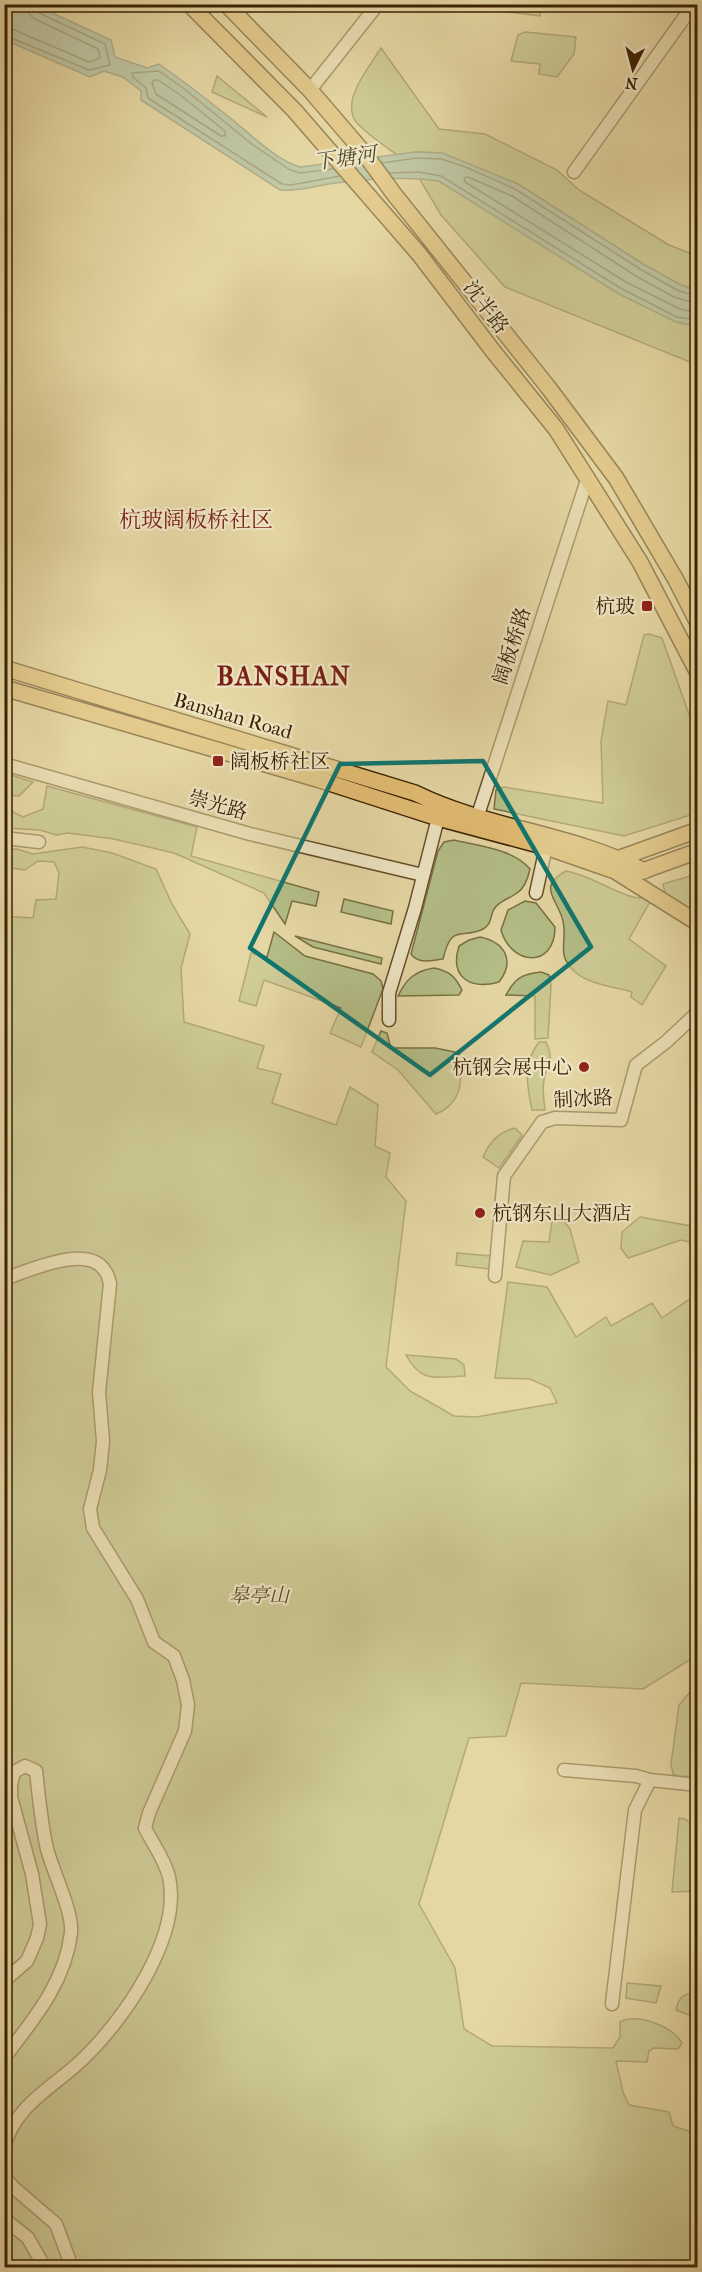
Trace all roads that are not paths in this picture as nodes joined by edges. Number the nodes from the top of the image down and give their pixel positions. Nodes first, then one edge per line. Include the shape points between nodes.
1 (189, 4) edge
2 (226, 4) edge
3 (378, 4) edge
4 (694, 4) edge
5 (310, 90) junction
6 (574, 172) dead end
7 (588, 477) junction
8 (698, 623) edge
9 (4, 668) edge
10 (698, 673) edge
11 (4, 688) edge
12 (4, 764) edge
13 (438, 818) junction
14 (476, 822) junction
15 (698, 830) edge
16 (4, 838) edge
17 (39, 842) dead end
18 (546, 847) junction
19 (698, 851) edge
20 (620, 869) junction
21 (423, 875) junction
22 (536, 893) dead end
23 (698, 922) edge
24 (698, 1012) edge
25 (389, 1020) dead end
26 (495, 1275) dead end
27 (4, 1279) edge
28 (564, 1770) dead end
29 (650, 1780) junction
30 (698, 1785) edge
31 (4, 1982) edge
32 (612, 2004) dead end
33 (4, 2058) edge
34 (4, 2147) edge
35 (4, 2176) edge
36 (4, 2219) edge
37 (45, 2268) edge
38 (67, 2268) edge

1 - 7 main road, 沈半路 via 273,88 419,254 556,429
2 - 5 main road, 沈半路
3 - 5 street
4 - 6 street
5 - 8 main road, 沈半路 via 364,153 616,478
7 - 10 main road, 沈半路 via 640,562
7 - 14 street, 阔板桥路
9 - 14 main road, Banshan Road via 405,789
11 - 13 main road, Banshan Road
12 - 21 street, 崇光路 via 250,834
13 - 14 main road, Banshan Road
13 - 21 street
14 - 18 main road, Banshan Road
14 - 20 main road, Banshan Road
15 - 20 main road
16 - 17 street
18 - 20 main road, Banshan Road
18 - 22 street
19 - 20 main road via 644,871
20 - 23 main road, Banshan Road
21 - 25 street via 389,993
24 - 26 street, 制冰路 via 636,1065 621,1120 555,1118 542,1122 504,1176
27 - 34 street via 74,1258 105,1269 110,1284 99,1392 103,1441 90,1509 93,1528 137,1599 154,1642 174,1656 188,1705 185,1731 145,1828 169,1877 169,1918 159,1949 132,1999 110,2028 84,2058 27,2105 16,2118
28 - 29 street
29 - 30 street
29 - 32 street via 634,1810
31 - 33 street via 27,1961 40,1924 34,1881 11,1797 14,1772 25,1766 36,1771 48,1852 71,1931 50,1996
35 - 38 street via 56,2224 69,2259
36 - 37 street via 28,2238

